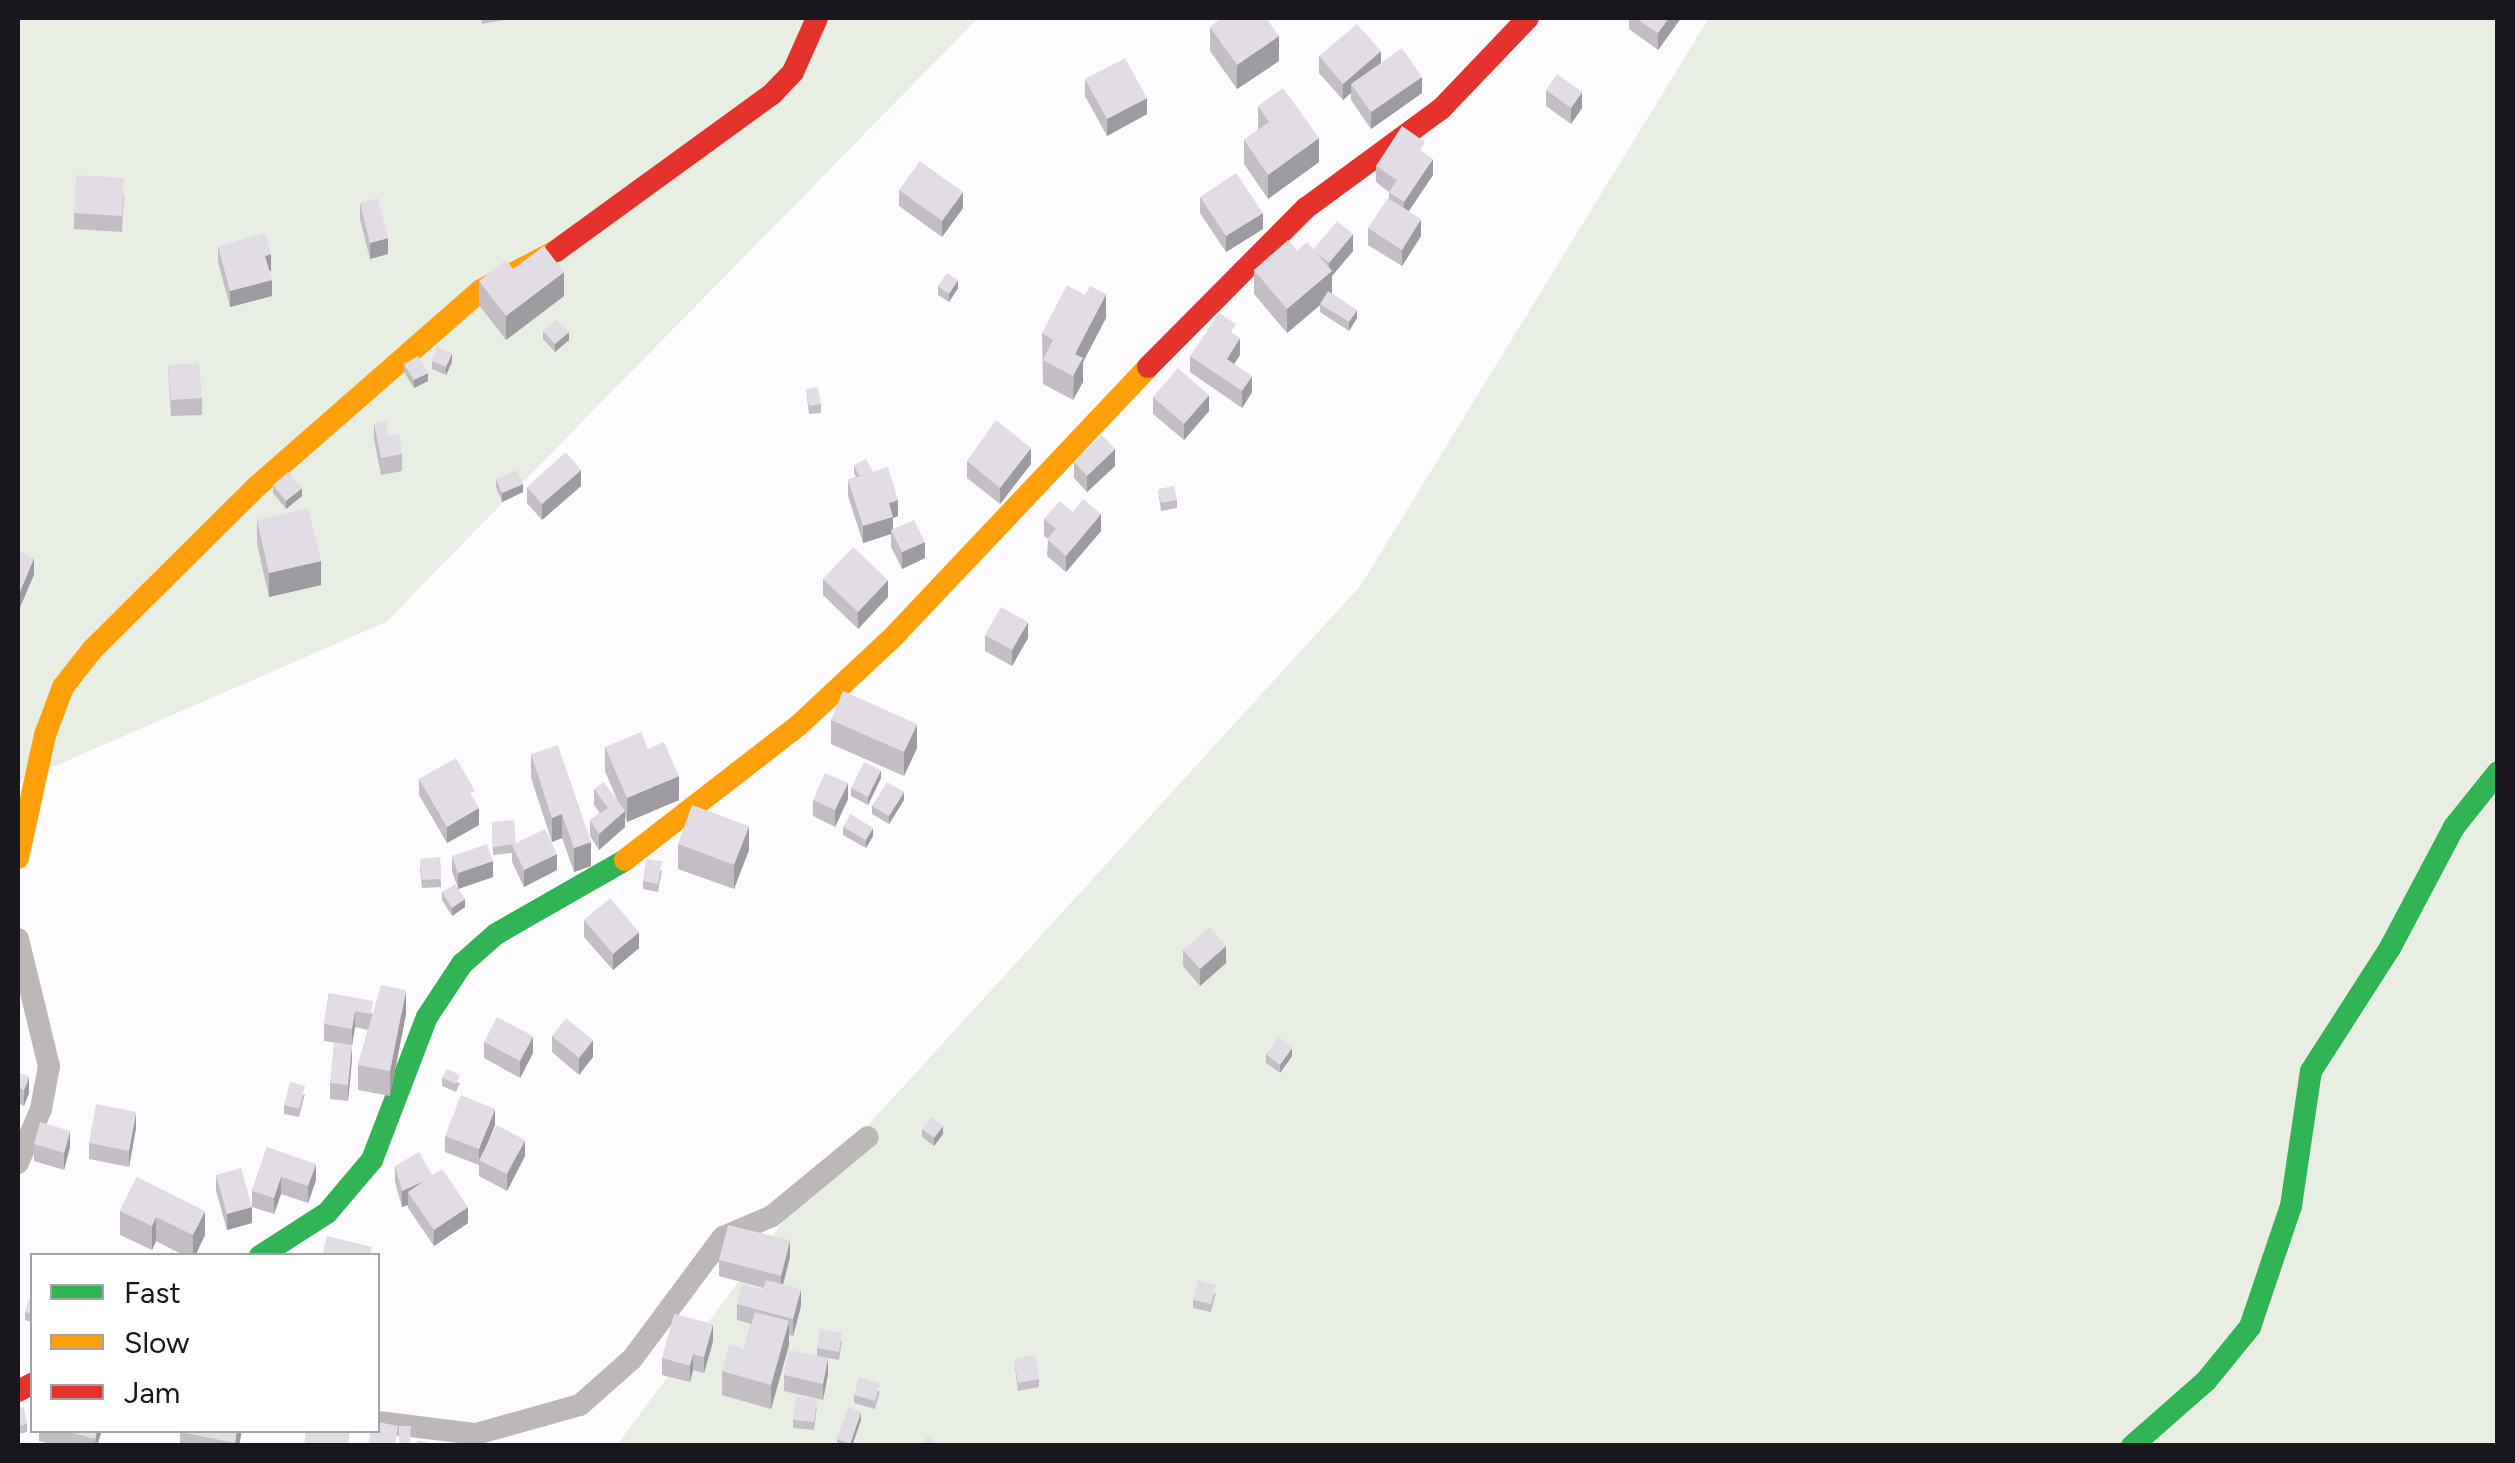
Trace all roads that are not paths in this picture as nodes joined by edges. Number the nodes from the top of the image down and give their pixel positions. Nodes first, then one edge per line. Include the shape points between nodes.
1 (817, 18) edge
2 (1528, 18) edge
3 (2498, 772) edge
4 (18, 858) edge
5 (18, 938) edge
6 (868, 1137) dead end
7 (18, 1164) edge
8 (265, 1253) edge
9 (380, 1422) edge
10 (2132, 1446) edge

1 - 4 street via 799,62 772,94 558,250 480,290 254,488 92,650 63,688 45,736
2 - 8 street via 1490,66 1440,110 1306,208 800,726 646,847 496,934 462,964 427,1017 372,1160 327,1213
3 - 10 street via 2454,827 2390,948 2311,1071 2291,1206 2250,1328 2206,1381
5 - 7 street via 49,1066 41,1110
6 - 9 street via 772,1216 723,1236 632,1359 580,1405 476,1434

